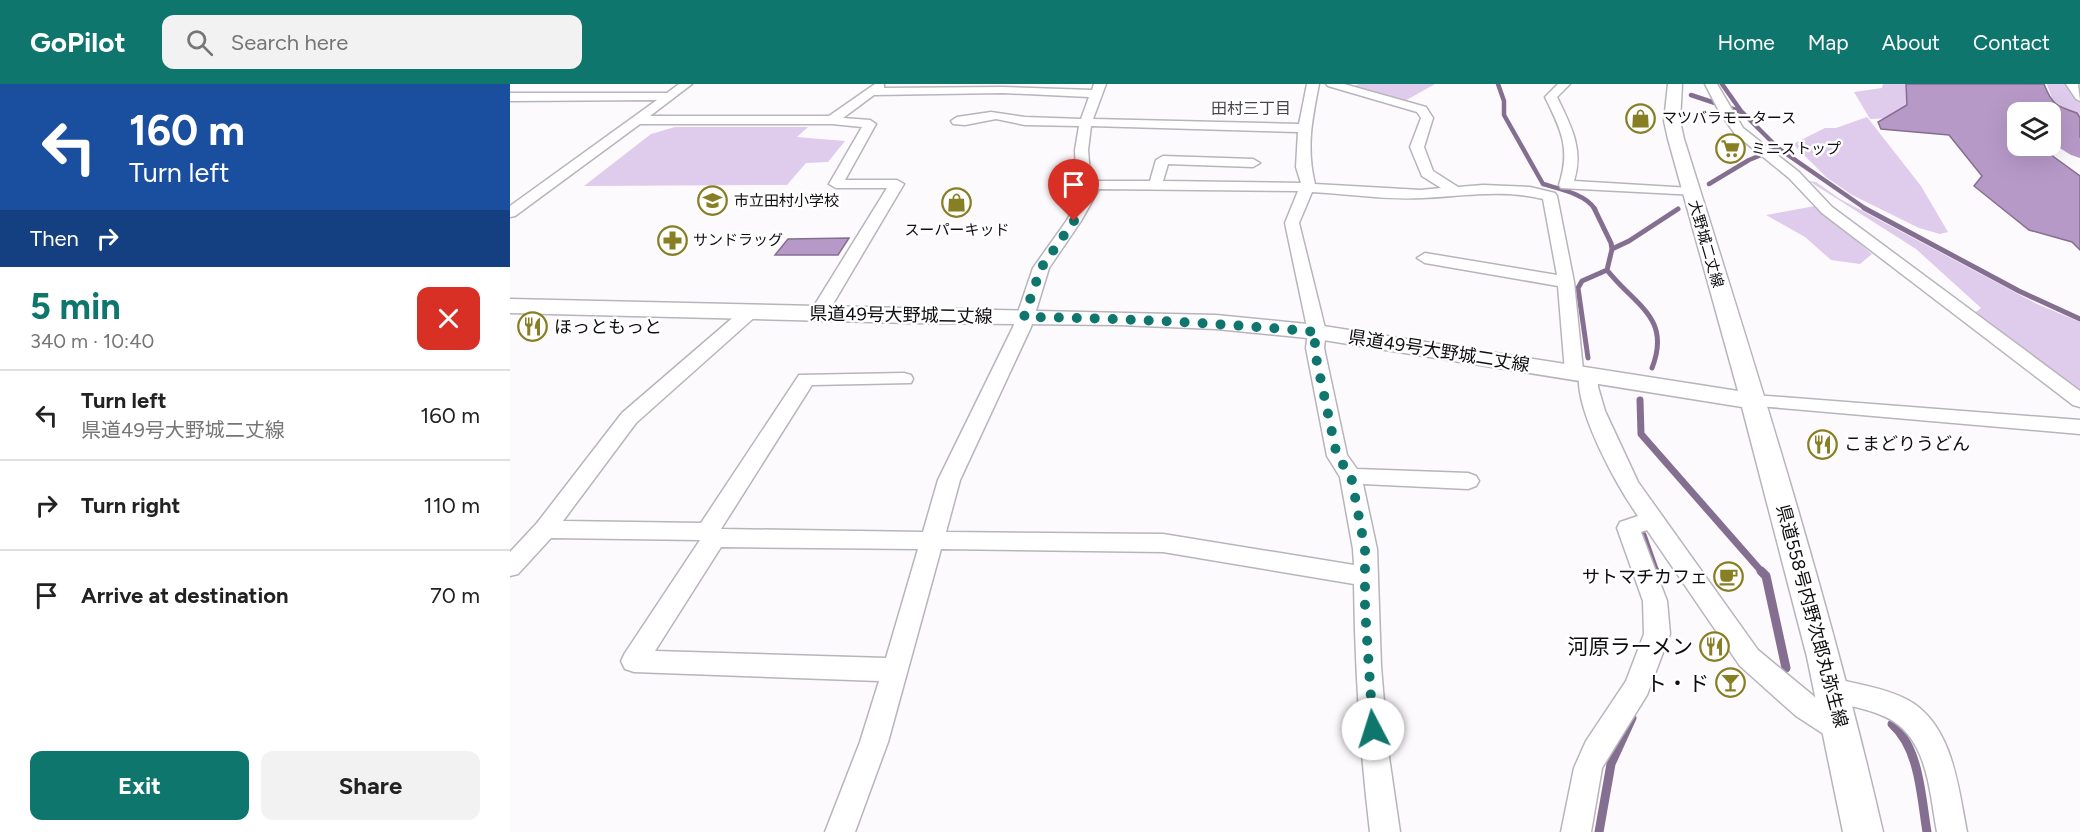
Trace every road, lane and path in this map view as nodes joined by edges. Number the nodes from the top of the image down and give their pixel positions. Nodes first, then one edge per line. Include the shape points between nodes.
1 (686, 84) edge
2 (883, 84) edge
3 (1313, 84) edge
4 (1332, 84) edge
5 (1564, 84) edge
6 (1675, 84) edge
7 (1711, 84) edge
8 (2072, 84) edge
9 (1098, 89) edge
10 (869, 92) junction
11 (670, 96) junction
12 (510, 97) edge
13 (2080, 97) edge
14 (636, 120) junction
15 (832, 120) junction
16 (957, 121) dead end
17 (1085, 121) junction
18 (1304, 128) junction
19 (1253, 163) dead end
20 (1095, 185) junction
21 (1566, 185) junction
22 (1155, 186) junction
23 (1306, 188) junction
24 (1455, 191) junction
25 (1691, 192) junction
26 (1550, 196) junction
27 (510, 213) edge
28 (1425, 258) dead end
29 (1566, 282) junction
30 (510, 306) edge
31 (750, 312) junction
32 (818, 314) junction
33 (1024, 317) junction
34 (1317, 332) junction
35 (1582, 373) junction
36 (904, 379) dead end
37 (1754, 401) junction
38 (2080, 401) edge
39 (2080, 427) edge
40 (1351, 476) junction
41 (1468, 482) dead end
42 (1653, 519) junction
43 (545, 529) junction
44 (711, 536) junction
45 (931, 541) junction
46 (510, 567) edge
47 (1365, 576) junction
48 (896, 669) junction
49 (1832, 690) junction
50 (1843, 730) junction
51 (840, 832) edge
52 (1385, 832) edge
53 (1576, 832) edge
54 (1863, 832) edge
55 (1952, 832) edge

1 - 11 street
2 - 10 street
3 - 18 street
4 - 24 street via 1422,110 1427,118 1417,147 1427,173
5 - 21 street via 1551,97 1572,141 1573,168
6 - 25 main road, 大野城二丈線 via 1672,121
7 - 38 street via 1739,131 1794,175 1827,210
8 - 13 street
9 - 10 street
9 - 17 street
10 - 15 street
11 - 12 street
11 - 14 street
14 - 15 street
14 - 27 street
15 - 32 street via 870,124 836,184 897,184
16 - 17 street via 981,114 1025,121
17 - 18 street
17 - 20 street via 1080,152 1083,176
18 - 23 street
19 - 22 street via 1163,160
20 - 22 street
20 - 33 street via 1041,268
21 - 25 street
21 - 26 street
22 - 23 street
23 - 24 street via 1392,194
23 - 34 street via 1292,223
24 - 26 street via 1518,190
25 - 37 main road, 大野城二丈線
26 - 29 street
28 - 29 street
29 - 35 street
30 - 31 main road, 県道49号大野城二丈線
31 - 32 main road, 県道49号大野城二丈線
31 - 43 street via 629,418
32 - 33 main road, 県道49号大野城二丈線
33 - 34 main road, 県道49号大野城二丈線 via 1216,322
33 - 45 street via 949,480
34 - 35 main road, 県道49号大野城二丈線
34 - 40 street via 1314,348 1337,456
35 - 37 main road, 県道49号大野城二丈線
35 - 42 street via 1594,411 1628,485
36 - 44 street via 806,379
37 - 39 street
37 - 49 main road, 県道558号内野次郎丸弥生線
40 - 41 street
40 - 47 street via 1365,549
42 - 50 street via 1749,658 1806,707
42 - 53 street via 1628,528 1655,601 1657,634 1637,687 1588,768
43 - 44 street
43 - 46 street
44 - 45 street
44 - 48 street via 634,661
45 - 47 street via 1163,543
45 - 48 street
47 - 52 street via 1373,738
48 - 51 street
49 - 50 main road, 県道558号内野次郎丸弥生線
49 - 55 street via 1901,710 1928,737
50 - 54 main road, 県道558号内野次郎丸弥生線

